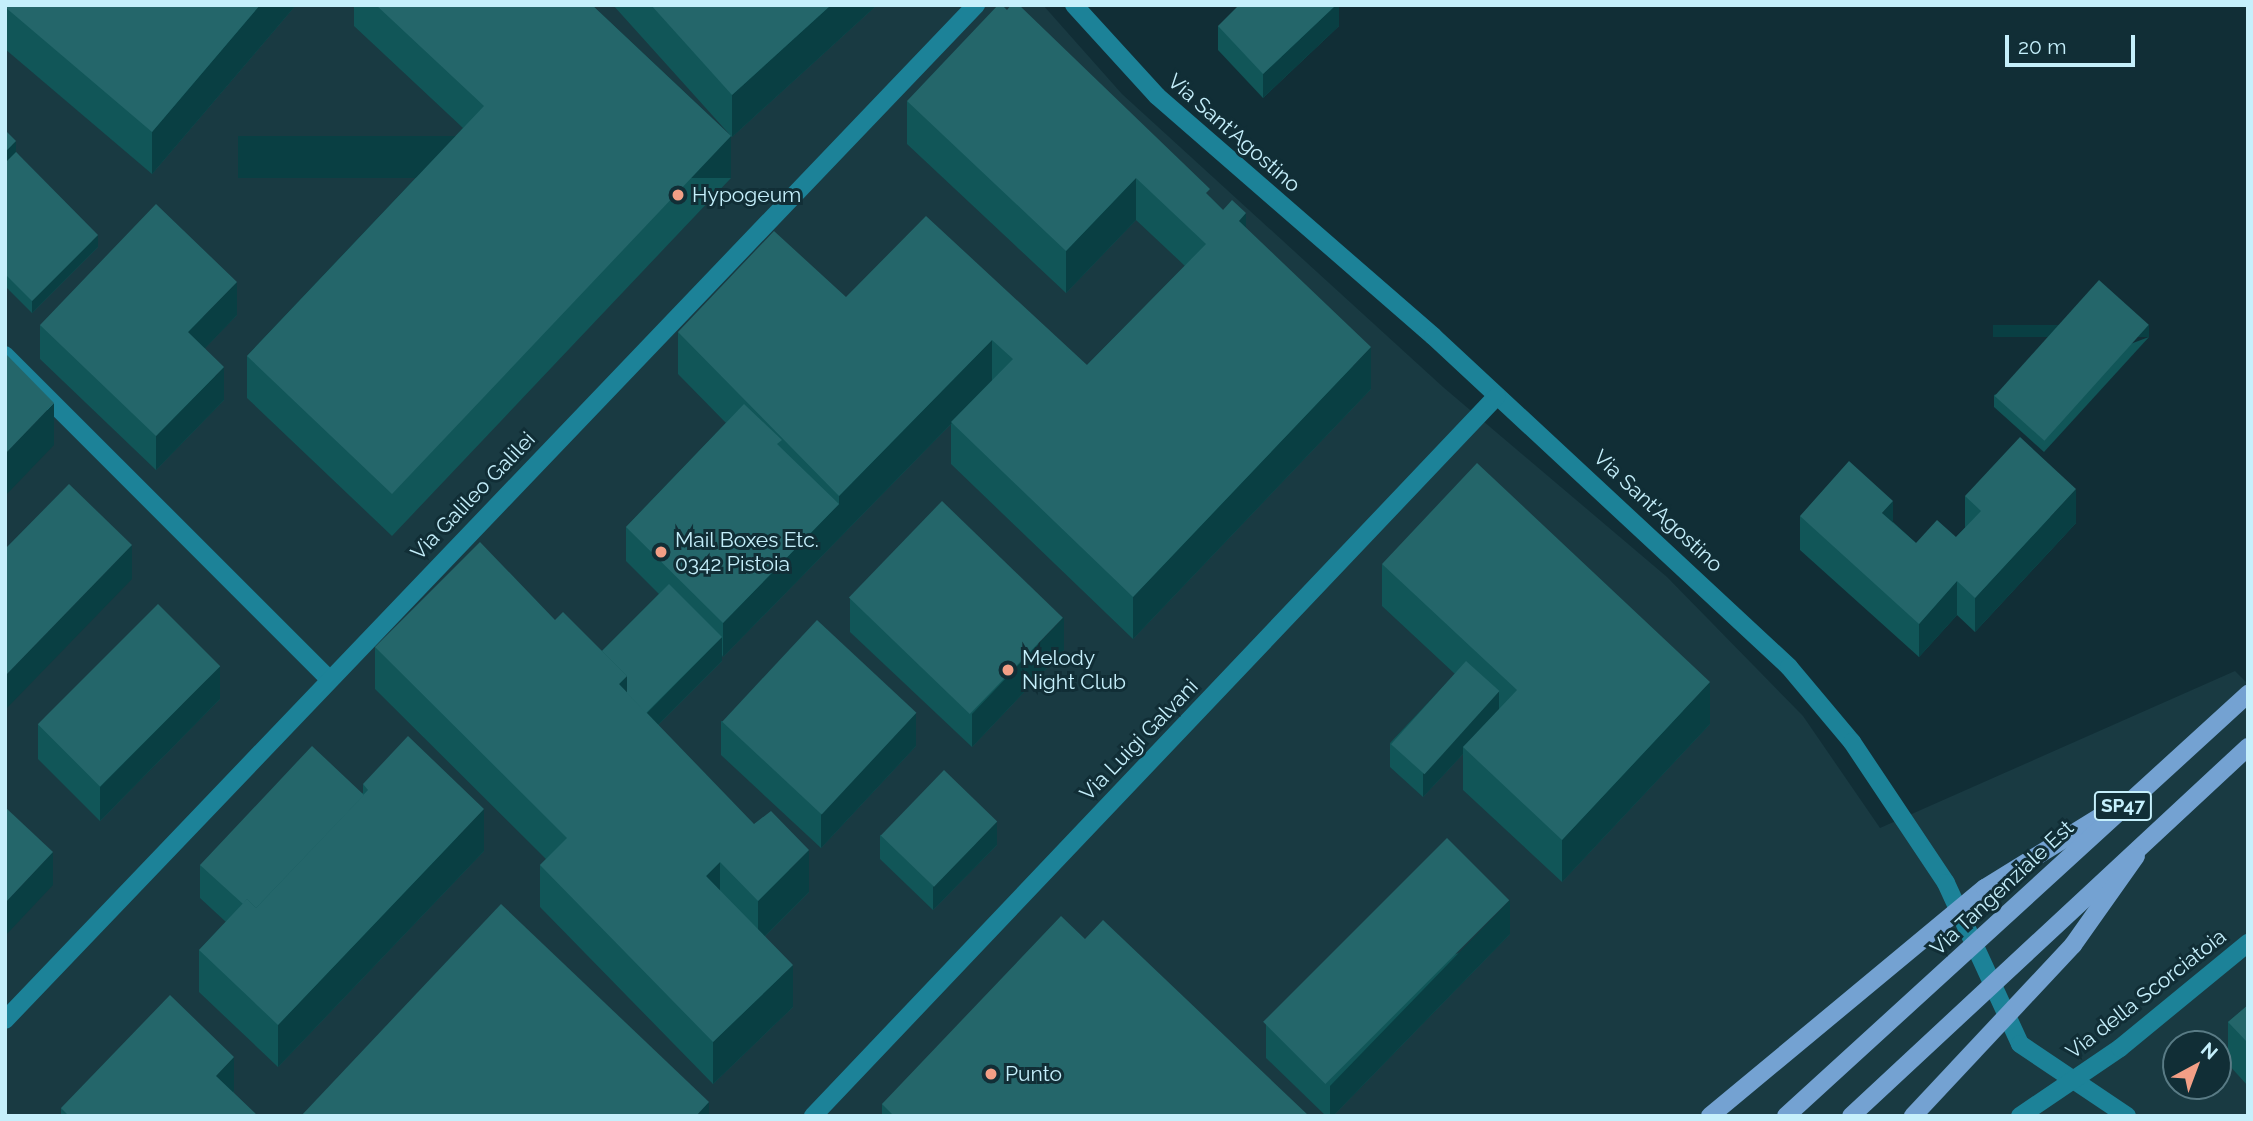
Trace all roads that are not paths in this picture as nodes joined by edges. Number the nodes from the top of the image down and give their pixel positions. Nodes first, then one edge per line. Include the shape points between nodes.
1 (976, 5) edge
2 (1074, 5) edge
3 (5, 355) edge
4 (1497, 396) junction
5 (330, 678) junction
6 (2248, 694) edge
7 (2248, 747) edge
8 (2130, 798) junction
9 (2155, 829) junction
10 (2248, 943) edge
11 (5, 1020) edge
12 (2072, 1080) junction
13 (813, 1116) edge
14 (1710, 1116) edge
15 (1786, 1116) edge
16 (1851, 1116) edge
17 (1913, 1116) edge
18 (2020, 1116) edge
19 (2127, 1116) edge

1 - 5 street, Via Galileo Galilei
2 - 4 street, Via Sant'Agostino via 1157,96
3 - 5 street
4 - 12 street, Via Sant'Agostino via 1818,699 1947,883 2020,1044
4 - 13 street, Via Luigi Galvani
5 - 11 street, Via Galileo Galilei
6 - 8 main road, Via Tangenziale Est / SP47
7 - 9 main road, SP47
8 - 14 main road via 1985,888
8 - 15 main road, Via Tangenziale Est / SP47 via 2002,922
9 - 16 main road, SP47
9 - 17 main road via 2095,918 1983,1046
10 - 12 street, Via della Scorciatoia
12 - 18 street
12 - 19 street, Via Sant'Agostino

